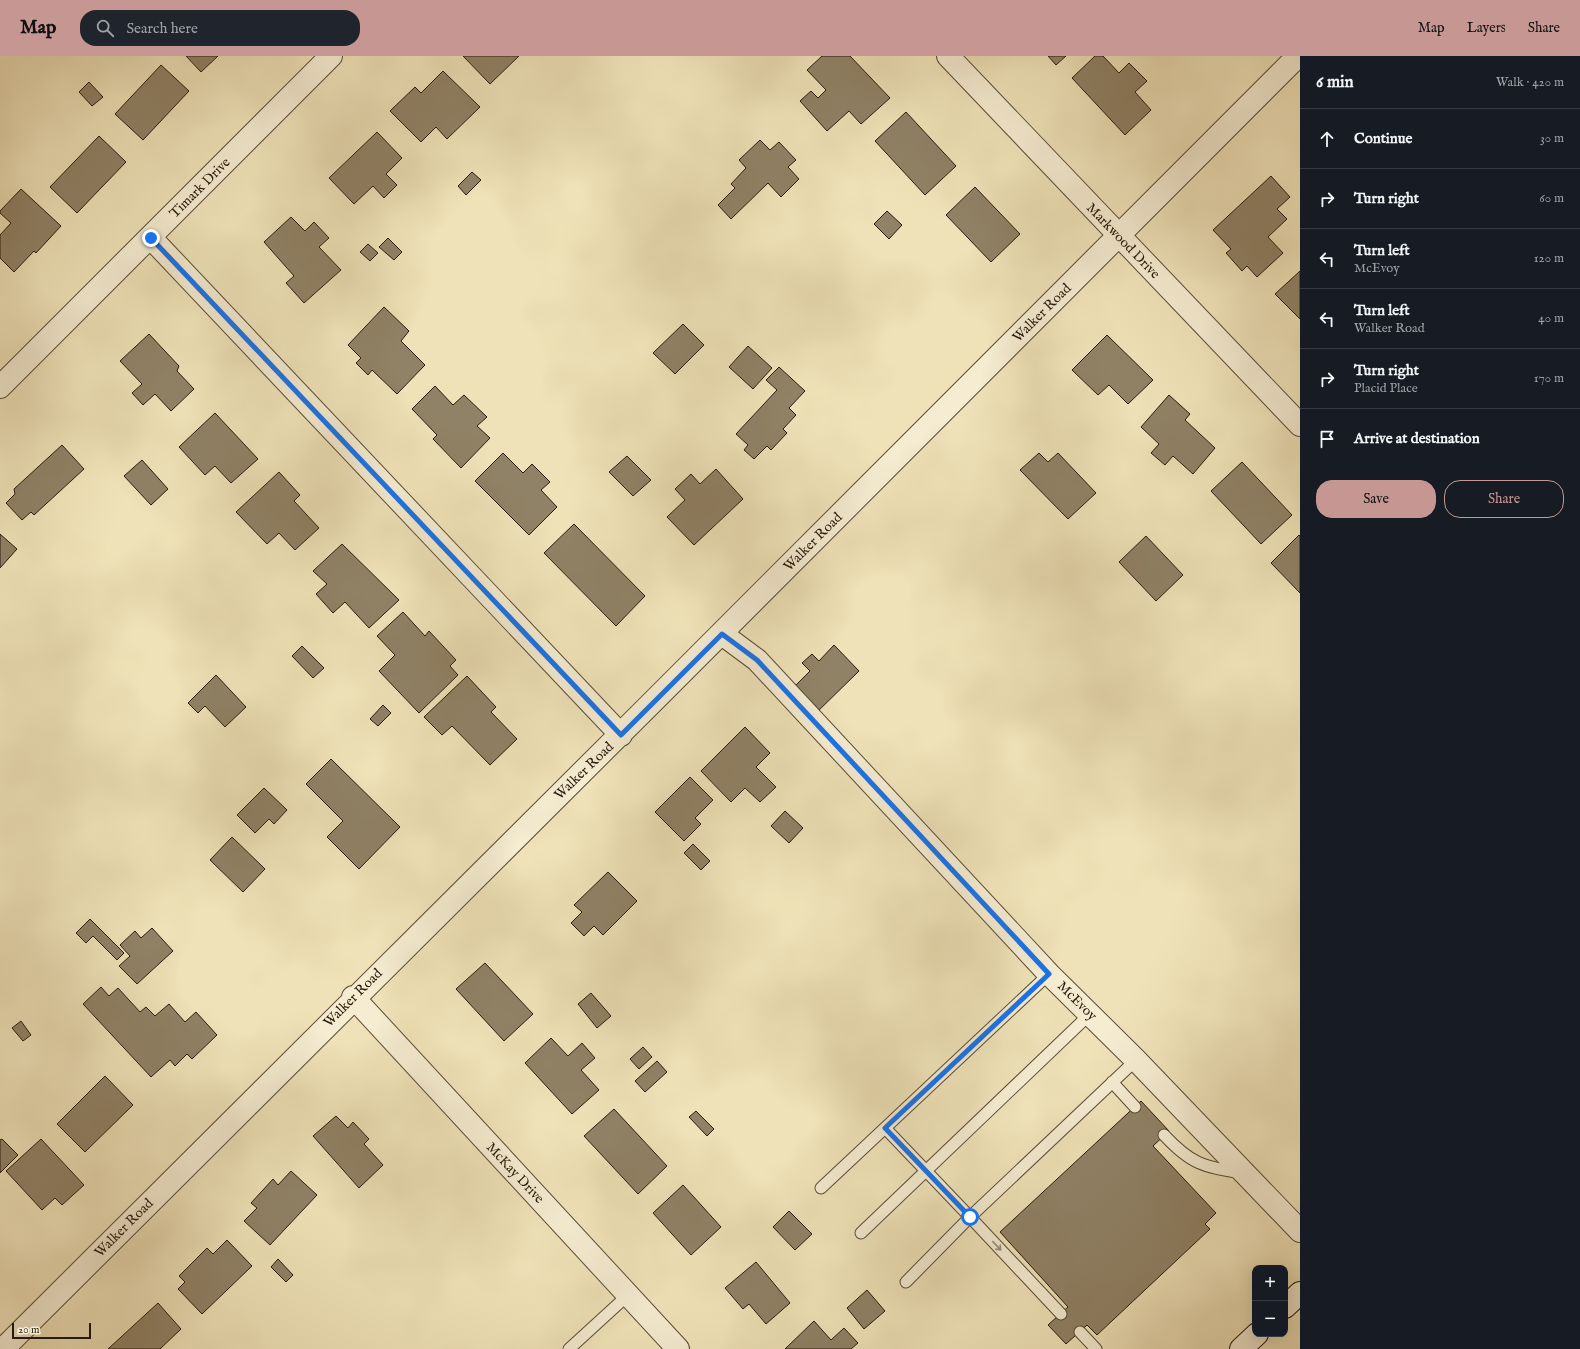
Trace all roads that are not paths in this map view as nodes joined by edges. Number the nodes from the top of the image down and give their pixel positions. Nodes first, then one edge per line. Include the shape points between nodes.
1 (331, 56) edge
2 (948, 56) edge
3 (1298, 56) edge
4 (1119, 237) junction
5 (151, 238) junction
6 (0, 387) edge
7 (1300, 426) edge
8 (722, 634) junction
9 (621, 735) junction
10 (1049, 974) junction
11 (353, 997) junction
12 (1090, 1014) junction
13 (1136, 1060) junction
14 (1112, 1082) junction
15 (1135, 1107) dead end
16 (885, 1128) junction
17 (1164, 1135) dead end
18 (925, 1171) junction
19 (1245, 1173) junction
20 (821, 1188) dead end
21 (970, 1217) junction
22 (1300, 1231) edge
23 (861, 1233) dead end
24 (906, 1282) dead end
25 (1300, 1293) edge
26 (628, 1295) junction
27 (1288, 1304) edge
28 (1061, 1314) dead end
29 (1080, 1332) dead end
30 (1254, 1337) edge
31 (4, 1349) edge
32 (569, 1349) edge
33 (678, 1349) edge
34 (1096, 1349) edge
35 (1241, 1349) edge

1 - 5 street, Timark Drive
2 - 4 street, Markwood Drive
3 - 4 street, Walker Road
4 - 7 street, Markwood Drive
4 - 8 street, Walker Road
5 - 6 street, Timark Drive
5 - 9 street
8 - 9 street, Walker Road
8 - 10 street, McEvoy via 757,660
9 - 11 street, Walker Road
10 - 12 street, McEvoy
10 - 16 lane
11 - 26 street, McKay Drive
11 - 31 street, Walker Road
12 - 13 street, McEvoy
12 - 18 lane
13 - 14 lane
13 - 19 street, McEvoy
14 - 15 lane
14 - 21 lane
16 - 18 lane
16 - 20 lane
17 - 19 lane via 1181,1153 1196,1162 1211,1168
18 - 21 lane
18 - 23 lane
19 - 22 street, McEvoy
21 - 24 lane
21 -> 28 lane
25 - 27 street
26 - 32 lane
26 - 33 street, McKay Drive
29 - 34 lane
30 - 35 street

